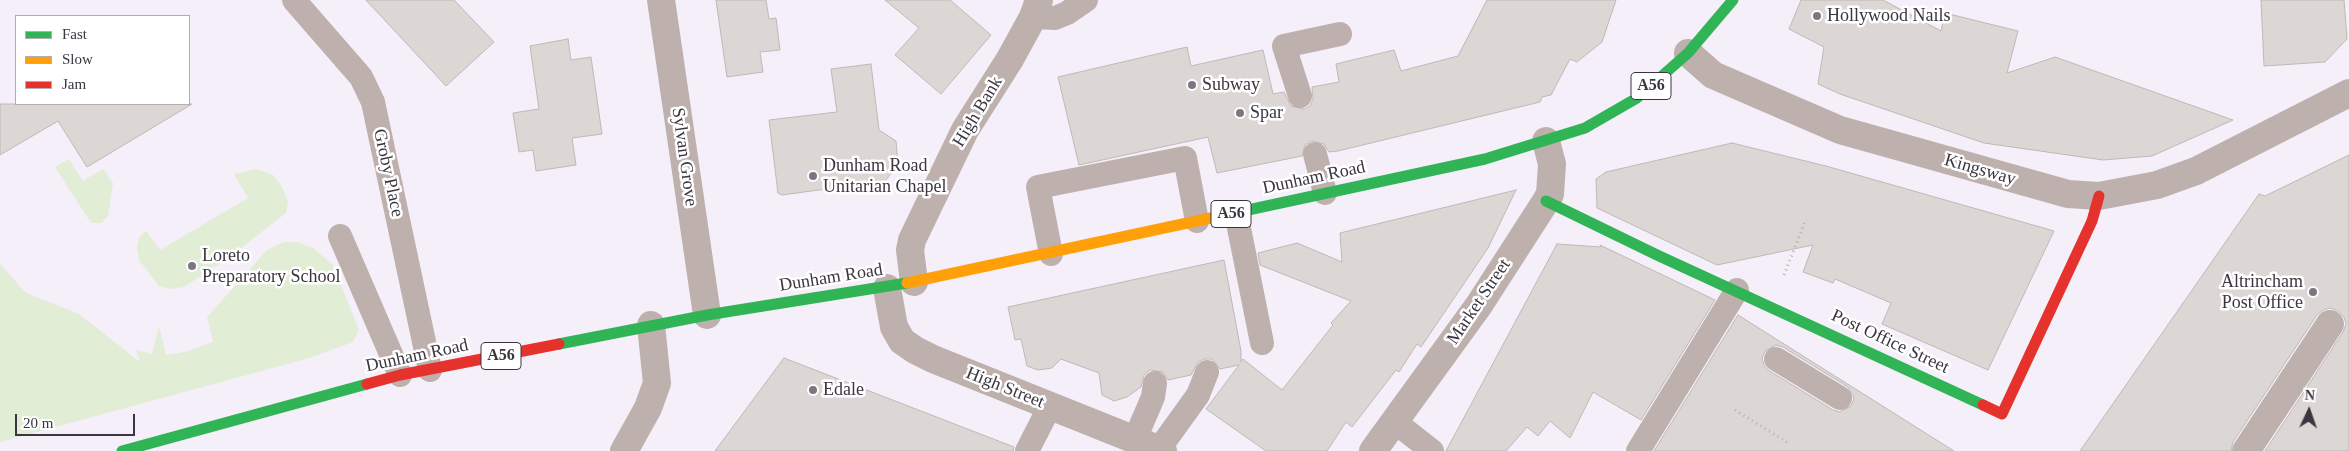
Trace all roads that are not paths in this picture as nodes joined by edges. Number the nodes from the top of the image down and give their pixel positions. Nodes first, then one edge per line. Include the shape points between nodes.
1 (294, 0) edge
2 (661, 0) edge
3 (1086, 0) edge
4 (1732, 0) edge
5 (1036, 8) edge
6 (1340, 34) dead end
7 (1688, 53) junction
8 (2349, 93) edge
9 (1300, 96) dead end
10 (1546, 141) junction
11 (1315, 154) dead end
12 (1325, 193) junction
13 (2099, 196) junction
14 (1546, 201) junction
15 (1236, 212) junction
16 (1197, 220) junction
17 (340, 236) dead end
18 (1051, 254) junction
19 (914, 282) junction
20 (887, 288) junction
21 (1737, 290) junction
22 (707, 315) junction
23 (2330, 324) dead end
24 (651, 325) junction
25 (1262, 343) dead end
26 (1776, 359) dead end
27 (430, 370) junction
28 (1207, 372) dead end
29 (400, 375) junction
30 (1155, 383) dead end
31 (1840, 398) dead end
32 (1050, 406) junction
33 (1395, 422) junction
34 (1152, 447) edge
35 (122, 451) edge
36 (624, 451) edge
37 (1026, 451) edge
38 (1373, 451) edge
39 (1432, 451) edge
40 (1638, 451) edge
41 (2246, 451) edge

1 - 27 lane, Groby Place via 361,77 373,102
2 - 22 street, Sylvan Grove
3 - 5 lane via 1067,14 1055,18
4 - 7 main road, A56
5 - 19 street, High Bank via 1010,58 965,130 912,240
6 - 9 lane via 1284,46
7 - 10 main road, A56 via 1637,98 1611,115
7 - 13 street, Kingsway via 1713,75 1840,130 2044,189
8 - 13 street, Kingsway via 2196,171 2157,185
10 - 12 main road, Dunham Road / A56 via 1485,160
10 - 14 street, Market Street via 1552,164 1550,194
11 - 12 lane
12 - 15 main road, Dunham Road / A56
13 - 21 main road, Post Office Street via 2092,221 2002,414
14 - 21 main road, Post Office Street
14 - 33 street, Market Street via 1479,305
15 - 16 main road, Dunham Road / A56
15 - 25 lane
16 - 18 main road, Dunham Road / A56
16 - 18 lane via 1185,158 1038,188
17 - 29 lane
18 - 19 main road, Dunham Road / A56
19 - 20 main road, Dunham Road / A56
20 - 22 main road, Dunham Road / A56
20 - 32 street, High Street via 894,327 914,350
21 - 40 lane
22 - 24 main road, Dunham Road / A56
23 - 41 street
24 - 27 main road, Dunham Road / A56
24 - 36 street via 658,383
26 - 31 lane
27 - 29 main road, Dunham Road / A56
28 - 34 lane via 1198,395
29 - 35 main road, Dunham Road / A56
30 - 34 lane
32 - 34 street, High Street
32 - 37 lane
33 - 38 street, Market Street
33 - 39 lane

